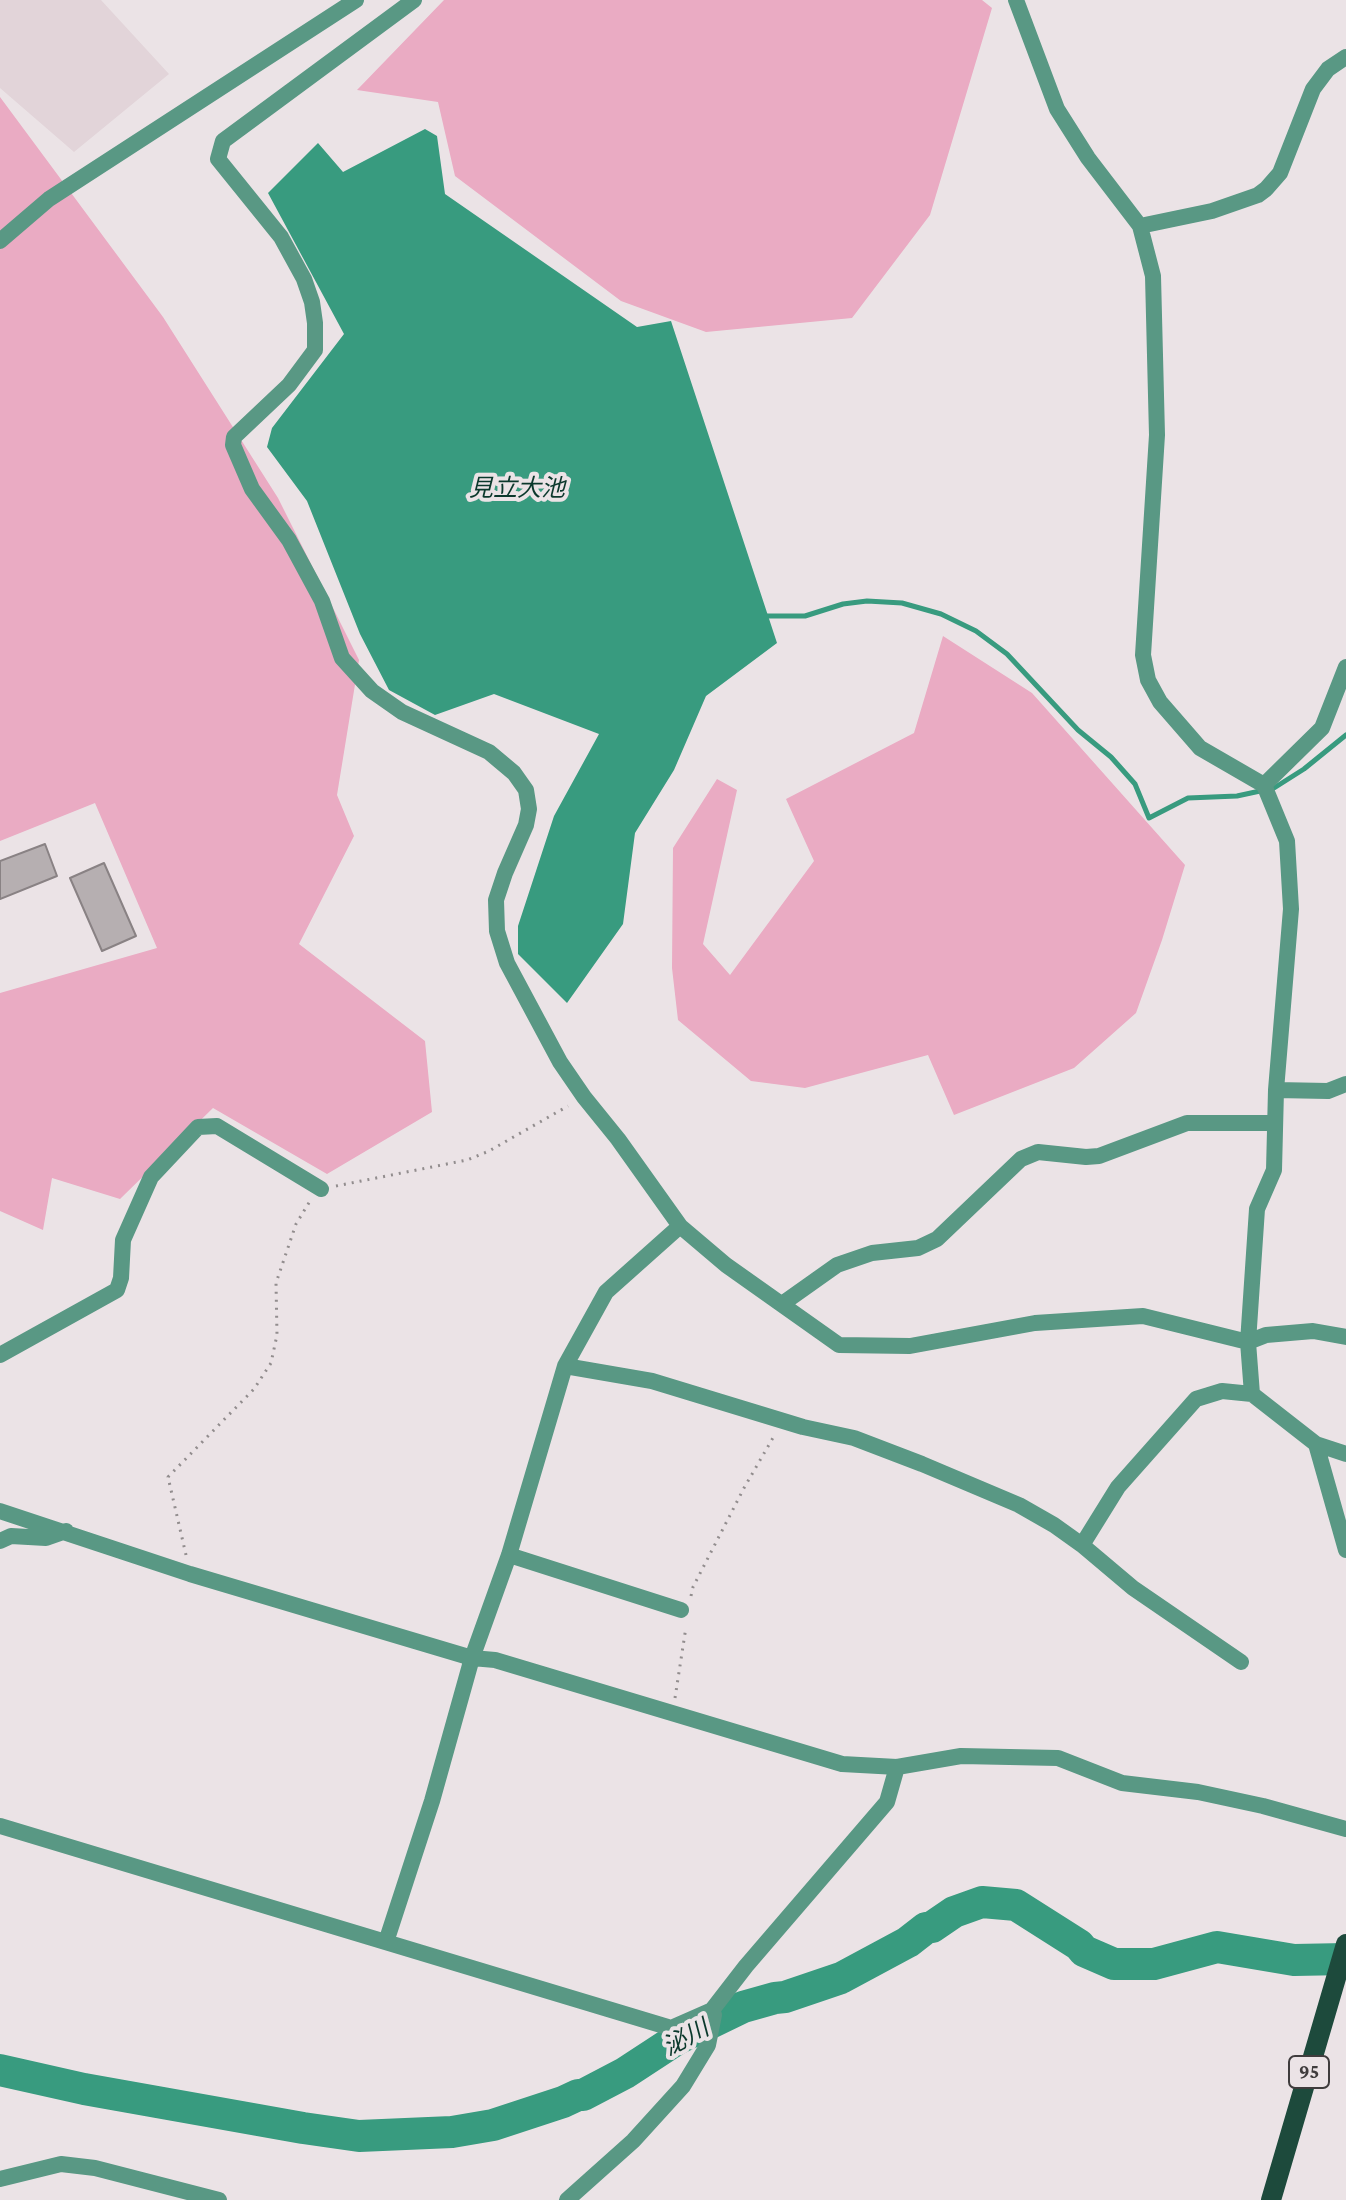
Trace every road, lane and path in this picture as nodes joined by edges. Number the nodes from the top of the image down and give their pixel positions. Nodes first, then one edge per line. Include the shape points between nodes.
1 (356, 0) edge
2 (414, 0) edge
3 (1016, 0) edge
4 (1346, 57) edge
5 (1140, 226) junction
6 (0, 241) edge
7 (1346, 667) edge
8 (1264, 785) junction
9 (1346, 1084) edge
10 (1276, 1090) junction
11 (584, 1097) junction
12 (1275, 1123) junction
13 (321, 1189) junction
14 (680, 1226) junction
15 (782, 1304) junction
16 (1346, 1337) edge
17 (1248, 1342) junction
18 (0, 1355) edge
19 (565, 1366) junction
20 (1252, 1394) junction
21 (773, 1437) dead end
22 (1316, 1444) junction
23 (1346, 1454) edge
24 (0, 1511) edge
25 (66, 1531) junction
26 (0, 1541) edge
27 (1082, 1545) junction
28 (1346, 1550) edge
29 (509, 1555) junction
30 (190, 1574) junction
31 (686, 1610) junction
32 (472, 1658) junction
33 (1241, 1662) dead end
34 (673, 1714) junction
35 (897, 1767) junction
36 (0, 1826) edge
37 (1346, 1829) edge
38 (386, 1942) junction
39 (1346, 1944) edge
40 (1340, 1987) edge
41 (713, 2013) junction
42 (0, 2179) edge
43 (219, 2200) edge
44 (567, 2200) edge
45 (1271, 2200) edge

1 - 6 street via 49,199
2 - 11 street via 223,141 218,159 281,237 304,279 315,323 315,350 289,385 234,437 233,445 252,489 289,540 322,601 342,658 372,691 402,712 489,752 526,790 526,825 496,900 497,931 534,1017
3 - 5 street via 1057,109
4 - 5 street via 1313,89 1280,173 1266,189 1212,211
5 - 8 street via 1153,276 1157,435 1143,655 1148,680 1200,748
7 - 8 street via 1322,728
8 - 10 street via 1287,841 1291,909
9 - 10 street via 1328,1091
10 - 12 street
11 - 13 path via 467,1160
11 - 14 street
12 - 15 street via 1187,1123 1099,1156 1038,1152 1021,1159 937,1239 837,1265
12 - 17 street via 1274,1170 1257,1209
13 - 18 street via 217,1126 198,1127 151,1177 123,1240 117,1290
13 - 30 path via 296,1224 276,1283 277,1335 271,1363 254,1389 168,1477
14 - 15 street
14 - 19 street via 606,1292
15 - 17 street via 839,1345 910,1346 1035,1323 1143,1316
16 - 17 street via 1313,1331
17 - 20 street
19 - 27 street via 652,1381 854,1438 1019,1505
19 - 29 street
20 - 22 street
20 - 27 street via 1222,1391 1196,1399 1118,1487
21 - 31 path via 693,1587
22 - 23 street
22 - 28 street
24 - 25 street
25 - 26 street
25 - 30 street
27 - 33 street via 1133,1588
29 - 31 street
29 - 32 street
30 - 32 street
31 - 34 path
32 - 34 street via 495,1660
32 - 38 street
34 - 35 street via 842,1764
35 - 37 street via 961,1756 1058,1758 1122,1783 1198,1792
35 - 41 street via 887,1802 746,1966
36 - 38 street
38 - 41 street via 671,2028
39 - 40 main road, 95
40 - 45 main road, 95
41 - 44 street via 708,2045 683,2086 633,2141
42 - 43 street via 61,2164 84,2166

